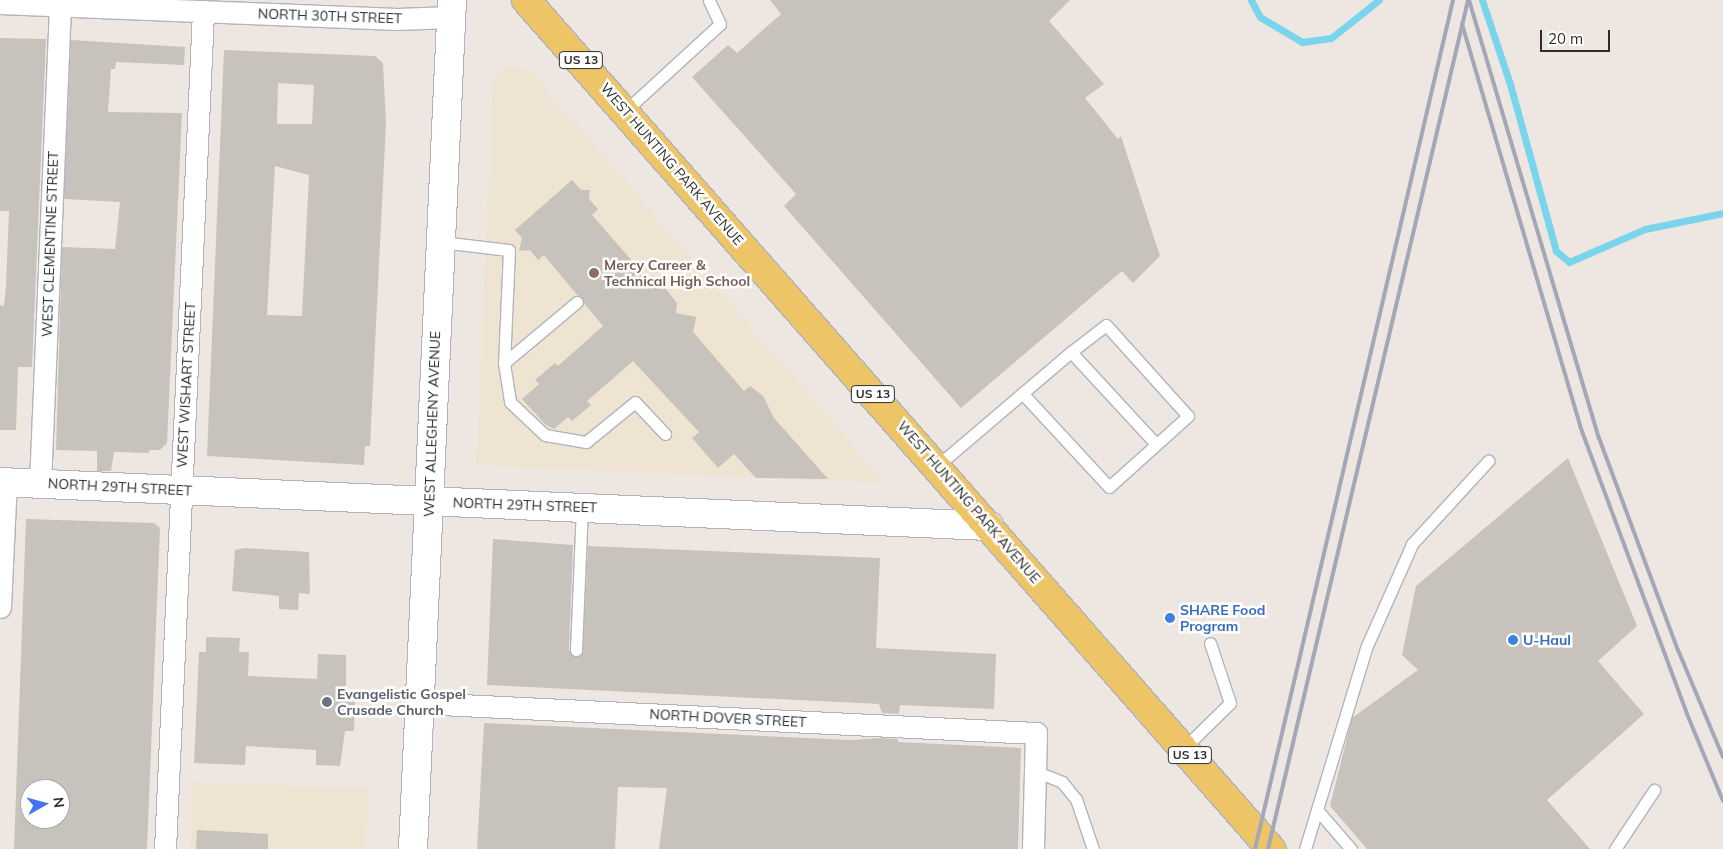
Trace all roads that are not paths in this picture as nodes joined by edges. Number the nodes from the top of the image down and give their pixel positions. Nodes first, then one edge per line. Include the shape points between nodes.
1 (526, 0) edge
2 (709, 0) edge
3 (0, 3) edge
4 (60, 5) junction
5 (456, 6) edge
6 (203, 11) junction
7 (625, 111) junction
8 (441, 242) junction
9 (577, 302) dead end
10 (1071, 352) junction
11 (504, 363) junction
12 (1022, 394) junction
13 (665, 434) dead end
14 (1156, 444) junction
15 (1488, 461) dead end
16 (937, 466) junction
17 (3, 482) edge
18 (40, 484) junction
19 (181, 490) junction
20 (429, 501) junction
21 (582, 508) junction
22 (989, 526) junction
23 (0, 607) edge
24 (1210, 643) dead end
25 (576, 650) dead end
26 (420, 703) junction
27 (1184, 748) junction
28 (1035, 771) junction
29 (1654, 790) dead end
30 (1319, 812) junction
31 (165, 849) edge
32 (413, 849) edge
33 (1033, 849) edge
34 (1093, 849) edge
35 (1271, 849) edge
36 (1305, 849) edge
37 (1351, 849) edge
38 (1614, 849) edge

1 - 7 main road, WEST HUNTING PARK AVENUE / US 13
2 - 7 lane via 720,24
3 - 4 street, NORTH 30TH STREET
4 - 6 street, NORTH 30TH STREET
4 - 18 street, WEST CLEMENTINE STREET
5 - 6 street, NORTH 30TH STREET via 397,19
5 - 8 street, WEST ALLEGHENY AVENUE
6 - 19 street, WEST WISHART STREET
7 - 16 main road, WEST HUNTING PARK AVENUE / US 13
8 - 11 lane via 509,250
8 - 20 street, WEST ALLEGHENY AVENUE
9 - 11 lane
10 - 12 lane
10 - 14 lane
10 - 14 lane via 1106,325 1188,416
11 - 13 lane via 510,402 545,435 586,442 635,402
12 - 14 lane via 1108,487
12 - 16 lane
15 - 30 lane via 1412,544 1366,648
16 - 22 main road, WEST HUNTING PARK AVENUE / US 13
17 - 18 street, NORTH 29TH STREET
17 - 23 street
18 - 19 street, NORTH 29TH STREET
19 - 20 street, NORTH 29TH STREET
19 - 31 street, WEST WISHART STREET
20 - 21 street, NORTH 29TH STREET
20 - 26 street, WEST ALLEGHENY AVENUE
21 - 22 street, NORTH 29TH STREET
21 - 25 lane
22 - 27 main road, WEST HUNTING PARK AVENUE / US 13
24 - 27 lane via 1230,703
26 - 28 street, NORTH DOVER STREET via 1036,733
26 - 32 street, WEST ALLEGHENY AVENUE
27 - 35 main road, WEST HUNTING PARK AVENUE / US 13
28 - 33 street
28 - 34 lane via 1062,782 1076,799
29 - 38 lane
30 - 36 lane
30 - 37 lane

